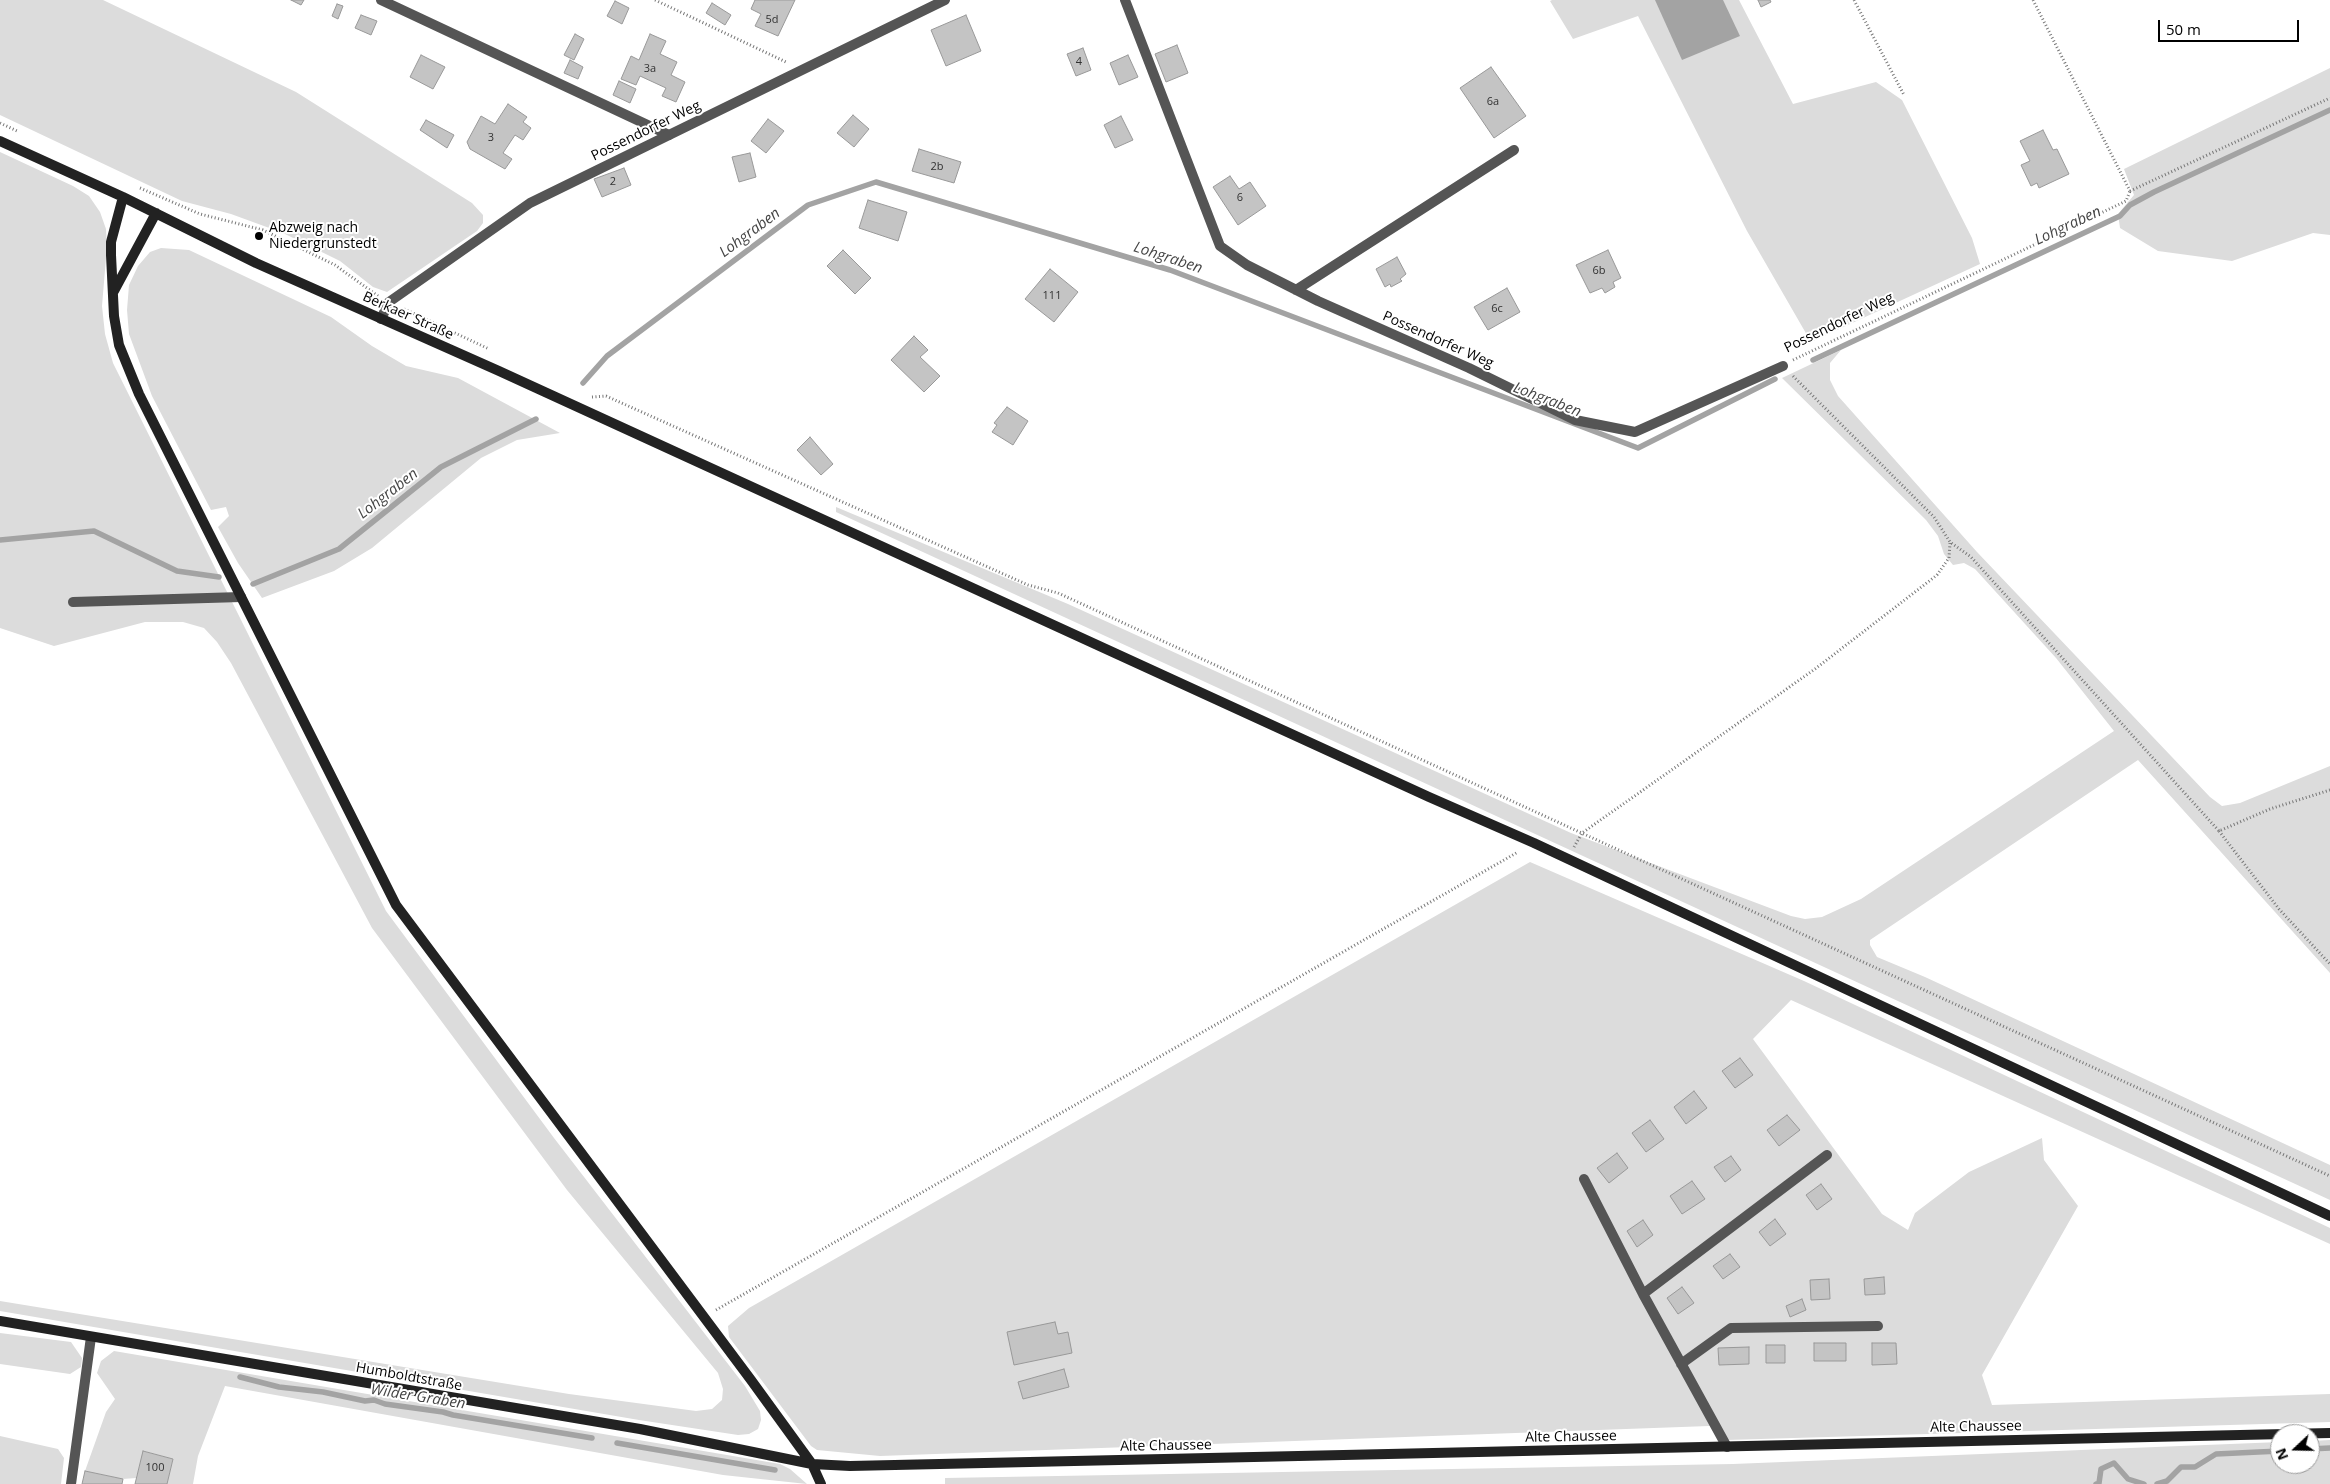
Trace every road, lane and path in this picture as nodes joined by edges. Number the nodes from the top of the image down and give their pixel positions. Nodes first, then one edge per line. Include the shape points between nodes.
1 (381, 0) edge
2 (655, 0) edge
3 (945, 0) edge
4 (1125, 0) edge
5 (1854, 0) edge
6 (2033, 0) edge
7 (802, 70) junction
8 (1904, 95) dead end
9 (2330, 98) edge
10 (0, 123) edge
11 (18, 131) dead end
12 (669, 135) junction
13 (0, 141) edge
14 (1514, 150) dead end
15 (138, 186) dead end
16 (2130, 191) junction
17 (123, 197) junction
18 (156, 214) junction
19 (1296, 290) junction
20 (114, 292) junction
21 (389, 302) junction
22 (381, 319) junction
23 (495, 352) dead end
24 (1783, 366) junction
25 (583, 393) dead end
26 (1950, 542) junction
27 (242, 597) junction
28 (73, 602) dead end
29 (2330, 790) edge
30 (2219, 831) junction
31 (1582, 833) junction
32 (1534, 843) junction
33 (1566, 858) junction
34 (2330, 964) edge
35 (1827, 1155) dead end
36 (2330, 1176) edge
37 (1584, 1179) dead end
38 (2330, 1216) edge
39 (1644, 1294) junction
40 (704, 1317) junction
41 (0, 1321) edge
42 (1878, 1326) dead end
43 (91, 1337) junction
44 (1681, 1364) junction
45 (2330, 1433) edge
46 (1727, 1447) junction
47 (812, 1464) junction
48 (71, 1484) edge
49 (821, 1484) edge

1 - 12 street
2 - 7 path
3 - 7 street, Possendorfer Weg
4 - 19 street, Possendorfer Weg via 1220,246 1247,265
5 - 8 path
6 - 16 path
7 - 12 street, Possendorfer Weg
9 - 16 path, Possendorfer Weg
10 - 11 path
12 - 21 street, Possendorfer Weg via 530,203
13 - 17 street, Berkaer Straße
14 - 19 street
15 - 21 path via 200,214 263,230 335,265
16 - 24 path, Possendorfer Weg via 2126,201
17 - 18 street, Berkaer Straße
17 - 20 street via 112,242
18 - 20 street
18 - 22 street, Berkaer Straße
19 - 24 street, Possendorfer Weg via 1575,420 1635,432
20 - 27 street via 119,345 139,394
21 - 22 street, Possendorfer Weg
21 - 23 path
22 - 32 street, Berkaer Straße
24 - 26 path via 1934,517
25 - 31 path via 592,397 606,396 1028,585 1058,593
26 - 30 path via 1971,558
26 - 31 path via 1950,558 1937,576 1815,669
27 - 28 street
27 - 40 street via 396,905
29 - 30 path via 2270,809
30 - 34 path via 2279,909
31 - 33 path
31 - 36 path
32 - 33 street, Berkaer Straße
32 - 40 path
33 - 38 street, Berkaer Straße
35 - 39 street
37 - 39 street
39 - 44 street
40 - 47 street
41 - 43 street, Humboldtstraße
42 - 44 street via 1731,1328
43 - 47 street, Humboldtstraße via 640,1429
43 - 48 street
44 - 46 street
45 - 46 street, Alte Chaussee
46 - 47 street, Alte Chaussee via 901,1466
47 - 49 street

